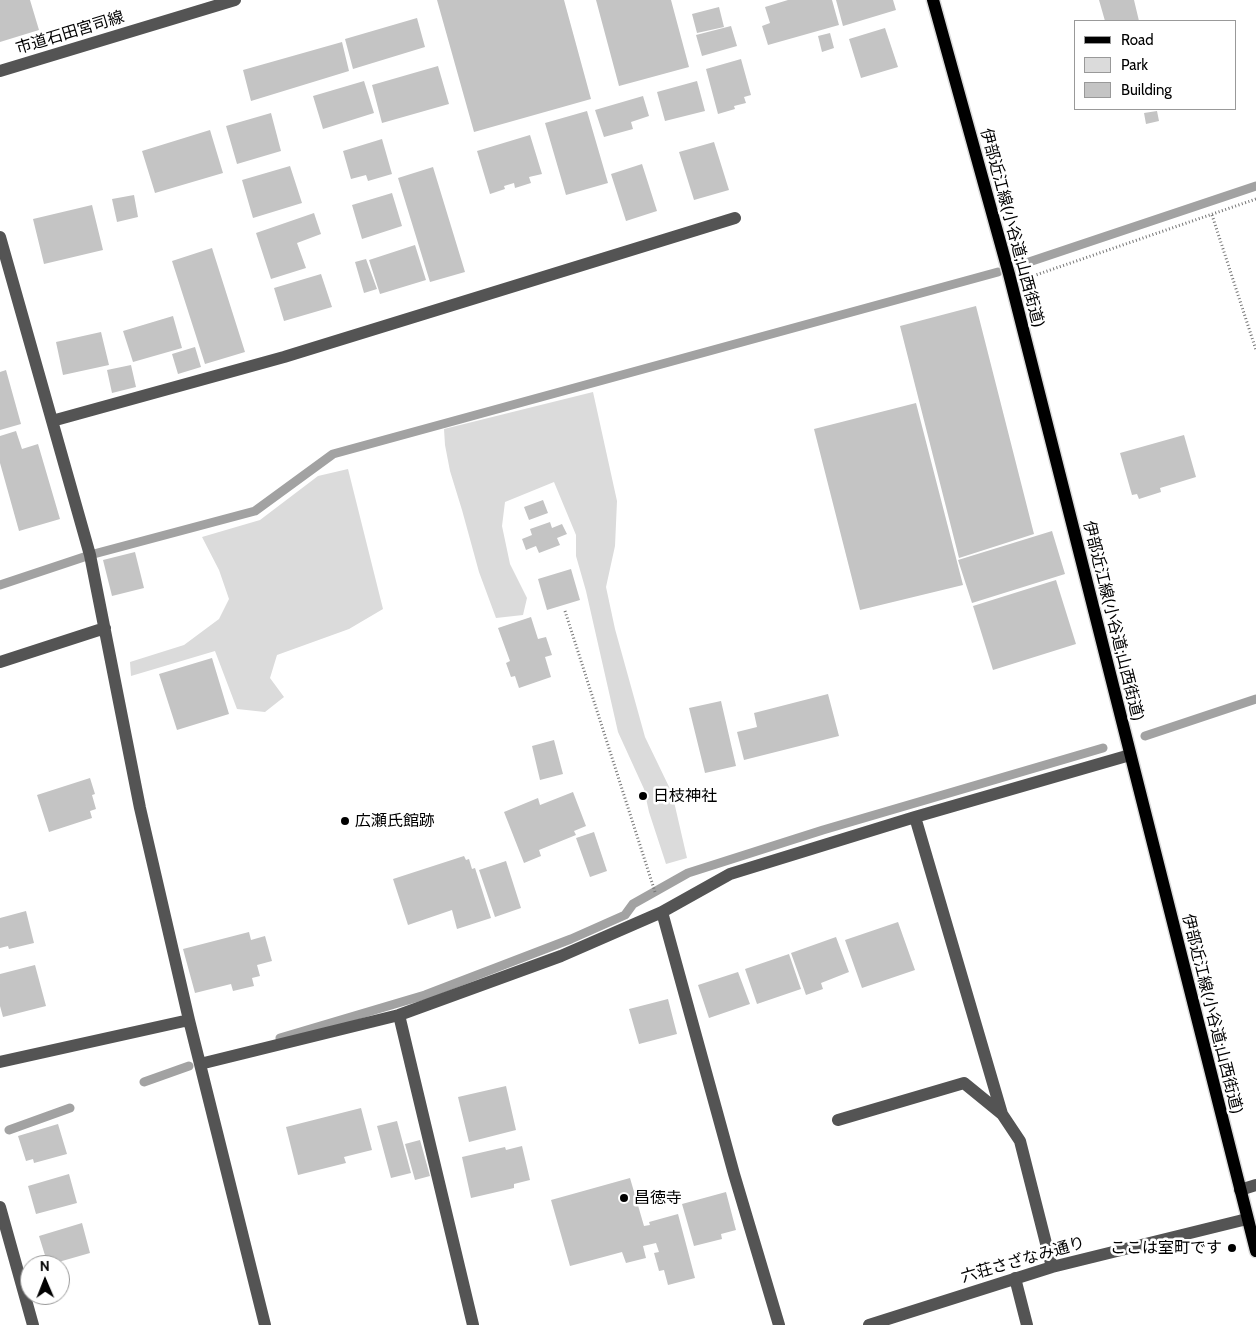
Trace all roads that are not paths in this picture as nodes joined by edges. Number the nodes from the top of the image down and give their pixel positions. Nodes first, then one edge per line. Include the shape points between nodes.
1 (235, 0) edge
2 (934, 0) edge
3 (0, 71) edge
4 (735, 218) dead end
5 (0, 237) edge
6 (52, 421) junction
7 (105, 628) junction
8 (0, 662) edge
9 (1130, 755) junction
10 (915, 817) junction
11 (662, 912) junction
12 (399, 1015) junction
13 (189, 1020) junction
14 (0, 1062) edge
15 (200, 1064) junction
16 (1002, 1114) junction
17 (838, 1120) dead end
18 (1256, 1184) edge
19 (1240, 1190) junction
20 (0, 1207) edge
21 (1247, 1219) junction
22 (1256, 1251) edge
23 (1052, 1267) junction
24 (1015, 1278) junction
25 (33, 1325) edge
26 (265, 1325) edge
27 (473, 1325) edge
28 (779, 1325) edge
29 (869, 1325) edge
30 (1027, 1325) edge

1 - 3 street, 市道石田宮司線
2 - 9 main road, 伊部近江線(小谷道;山西街道) via 1011,283
4 - 6 street via 284,357
5 - 6 street
6 - 7 street via 90,555
7 - 8 street
7 - 13 street via 140,808
9 - 10 street
9 - 19 main road, 伊部近江線(小谷道;山西街道)
10 - 11 street via 730,874
10 - 16 street
11 - 12 street via 561,956
11 - 28 street
12 - 15 street
12 - 27 street
13 - 14 street
13 - 15 street
15 - 26 street
16 - 17 street via 964,1083
16 - 23 street via 1020,1141
18 - 19 street
19 - 21 main road, 伊部近江線(小谷道;山西街道)
20 - 25 street
21 - 22 main road, 伊部近江線(小谷道;山西街道)
21 - 23 street, 六荘さざなみ通り
23 - 24 street, 六荘さざなみ通り
24 - 29 street, 六荘さざなみ通り
24 - 30 street

